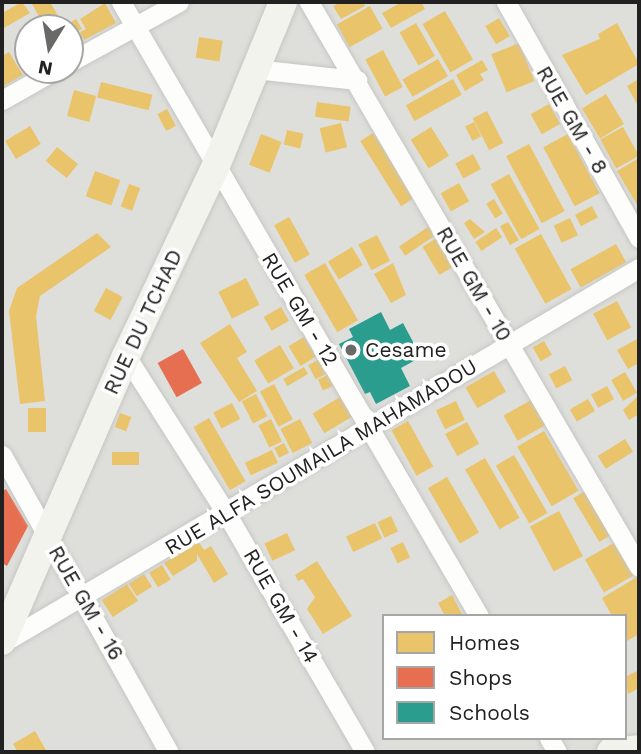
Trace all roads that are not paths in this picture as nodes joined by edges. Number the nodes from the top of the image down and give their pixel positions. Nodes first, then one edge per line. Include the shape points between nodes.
1 (121, 2) edge
2 (179, 2) edge
3 (283, 2) edge
4 (309, 2) edge
5 (506, 2) edge
6 (135, 26) junction
7 (84, 54) edge
8 (254, 69) junction
9 (357, 80) junction
10 (30, 84) edge
11 (2, 100) edge
12 (215, 167) junction
13 (639, 237) edge
14 (639, 268) edge
15 (509, 345) junction
16 (126, 356) junction
17 (371, 427) junction
18 (2, 455) edge
19 (226, 513) junction
20 (47, 537) junction
21 (639, 567) edge
22 (84, 596) junction
23 (478, 614) edge
24 (2, 642) edge
25 (639, 749) edge
26 (169, 752) edge
27 (365, 752) edge
28 (611, 752) edge

1 - 6 street, RUE GM - 12
2 - 6 street
3 - 8 street, RUE DU TCHAD
4 - 9 street, RUE GM - 10
5 - 13 street, RUE GM - 8
6 - 7 street
6 - 12 street, RUE GM - 12
8 - 9 street
8 - 12 street, RUE DU TCHAD
9 - 15 street, RUE GM - 10
10 - 11 street
12 - 16 street, RUE DU TCHAD
12 - 17 street, RUE GM - 12
14 - 15 street, RUE ALFA SOUMAILA MAHAMADOU
15 - 17 street, RUE ALFA SOUMAILA MAHAMADOU
15 - 21 street, RUE GM - 10
16 - 19 street, RUE GM - 14
16 - 20 street, RUE DU TCHAD
17 - 19 street, RUE ALFA SOUMAILA MAHAMADOU
17 - 23 street, RUE GM - 12
18 - 20 street, RUE GM - 16
19 - 22 street, RUE ALFA SOUMAILA MAHAMADOU
19 - 27 street, RUE GM - 14
20 - 22 street, RUE GM - 16
20 - 24 street, RUE DU TCHAD
22 - 24 street, RUE ALFA SOUMAILA MAHAMADOU
22 - 26 street, RUE GM - 16
25 - 28 street

